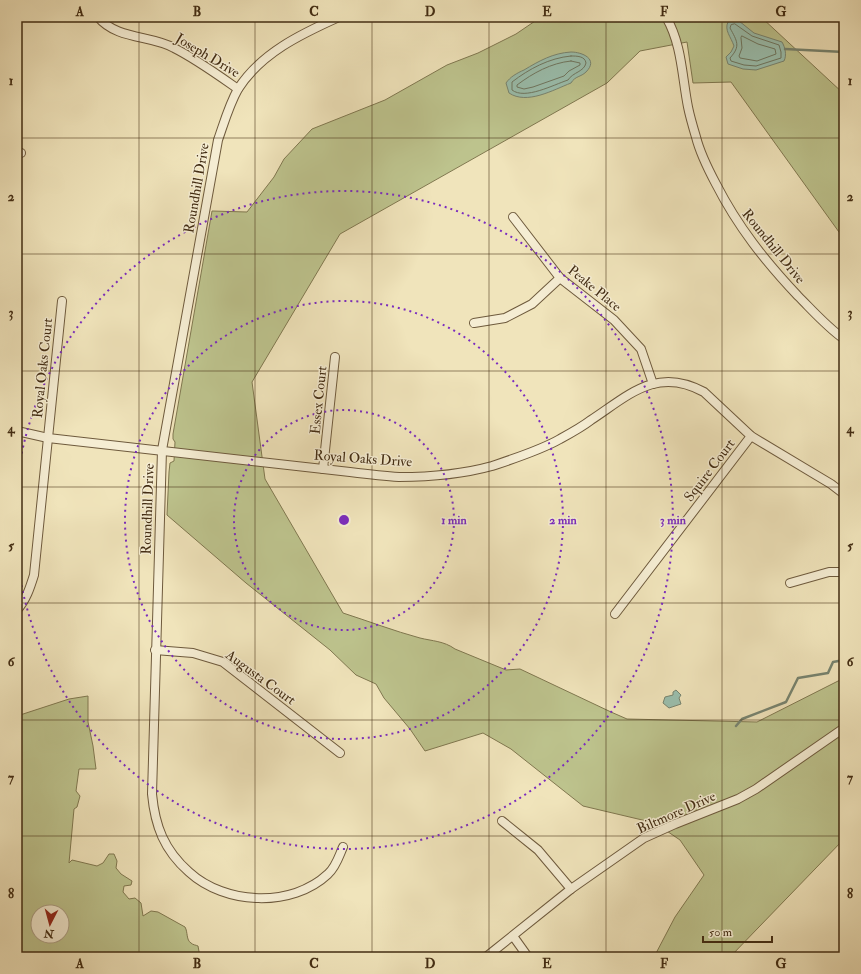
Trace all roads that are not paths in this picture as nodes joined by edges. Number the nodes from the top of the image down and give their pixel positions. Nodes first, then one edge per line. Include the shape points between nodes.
1 (98, 17) edge
2 (339, 17) edge
3 (666, 17) edge
4 (321, 21) edge
5 (238, 89) junction
6 (512, 216) dead end
7 (560, 278) junction
8 (62, 301) dead end
9 (474, 323) dead end
10 (844, 339) edge
11 (335, 357) dead end
12 (653, 384) junction
13 (17, 431) edge
14 (751, 436) junction
15 (48, 438) junction
16 (162, 450) junction
17 (323, 469) junction
18 (844, 494) edge
19 (844, 572) edge
20 (790, 583) dead end
21 (17, 610) edge
22 (615, 614) dead end
23 (155, 650) junction
24 (844, 728) edge
25 (340, 753) dead end
26 (502, 821) dead end
27 (343, 847) dead end
28 (571, 889) junction
29 (513, 936) junction
30 (486, 957) edge
31 (528, 957) edge

1 - 5 street, Joseph Drive via 107,25 128,35 173,47
2 - 4 street, Roundhill Drive
3 - 10 street, Roundhill Drive via 681,59 688,108 697,140 706,166 729,210 779,276 828,328
4 - 5 street, Roundhill Drive via 268,56
5 - 16 street, Roundhill Drive via 218,140
6 - 7 street, Peake Place
7 - 9 street via 532,304 505,318
7 - 12 street, Peake Place via 614,320 641,349
8 - 15 street, Royal Oaks Court
11 - 17 street, Essex Court
12 - 14 street, Royal Oaks Drive via 666,382 694,387 704,392
12 - 17 street, Royal Oaks Drive via 619,400 558,440 492,466 443,474 398,477
13 - 15 street, Royal Oaks Drive
14 - 18 street, Royal Oaks Drive
14 - 22 street, Squire Court
15 - 16 street, Royal Oaks Drive
15 - 21 street, Royal Oaks Court via 34,575 29,592
16 - 17 street, Royal Oaks Drive
16 - 23 street, Roundhill Drive
19 - 20 street via 829,572
23 - 25 street, Augusta Court via 192,653 223,662
23 - 27 street, Roundhill Drive via 152,794 154,811 158,828 166,844 188,872 212,887 230,894 249,898 279,897 322,879 334,867
24 - 28 street, Biltmore Drive via 756,789 644,838
26 - 28 street via 538,850
28 - 29 street, Biltmore Drive
29 - 30 street, Biltmore Drive
29 - 31 street

